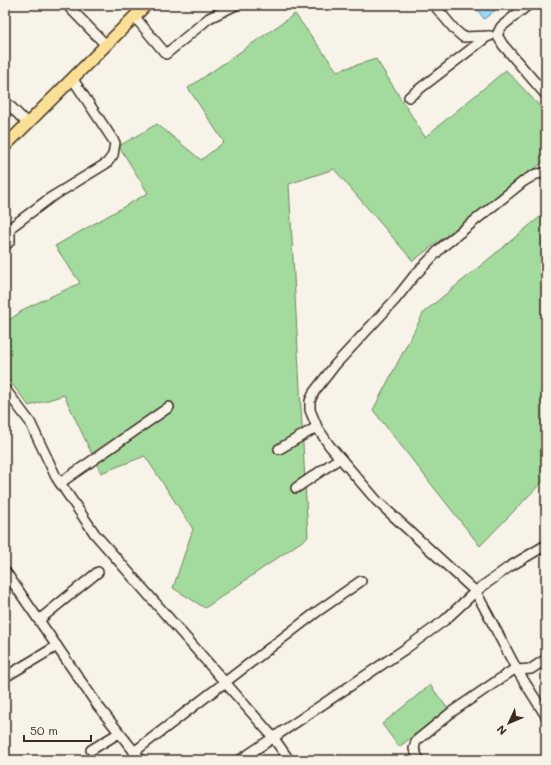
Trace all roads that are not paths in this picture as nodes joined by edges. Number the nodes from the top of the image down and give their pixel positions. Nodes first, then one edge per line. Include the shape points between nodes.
1 (67, 5) edge
2 (146, 5) edge
3 (236, 5) edge
4 (434, 5) edge
5 (528, 5) edge
6 (134, 16) junction
7 (492, 36) junction
8 (105, 44) junction
9 (72, 78) junction
10 (409, 96) dead end
11 (546, 96) edge
12 (5, 101) edge
13 (27, 123) junction
14 (5, 146) edge
15 (546, 174) edge
16 (5, 246) edge
17 (5, 389) edge
18 (169, 407) dead end
19 (318, 427) junction
20 (279, 449) dead end
21 (340, 458) junction
22 (60, 483) junction
23 (296, 488) dead end
24 (546, 545) edge
25 (5, 571) edge
26 (98, 572) dead end
27 (361, 581) dead end
28 (476, 592) junction
29 (39, 620) junction
30 (57, 646) junction
31 (546, 659) edge
32 (517, 669) junction
33 (5, 677) edge
34 (226, 682) junction
35 (546, 716) edge
36 (119, 733) junction
37 (273, 736) junction
38 (91, 750) dead end
39 (134, 752) junction
40 (141, 760) edge
41 (240, 760) edge
42 (289, 760) edge
43 (419, 760) edge

1 - 8 street
2 - 6 main road
3 - 6 street via 209,18 166,54
4 - 7 street via 463,37
5 - 7 street
6 - 8 main road
7 - 10 street
7 - 11 street via 503,45
8 - 9 main road
9 - 13 main road
9 - 16 street via 115,143 113,155 107,163 65,187 10,228 10,241
12 - 13 street
13 - 14 main road
15 - 19 street via 536,174 500,199 442,247 414,276 314,392 310,410
17 - 22 street via 30,422
18 - 22 street
19 - 20 street
19 - 21 street
21 - 23 street
21 - 28 street via 377,501
22 - 34 street via 95,534
24 - 28 street via 509,567
25 - 29 street
26 - 29 street
27 - 34 street
28 - 32 street
28 - 37 street via 445,620 360,680
29 - 30 street
30 - 33 street
30 - 36 street
31 - 32 street via 531,669
32 - 35 street
32 - 43 street via 453,711 416,741 414,749
34 - 37 street
34 - 39 street
36 - 38 street
36 - 39 street
37 - 41 street
37 - 42 street
39 - 40 street

